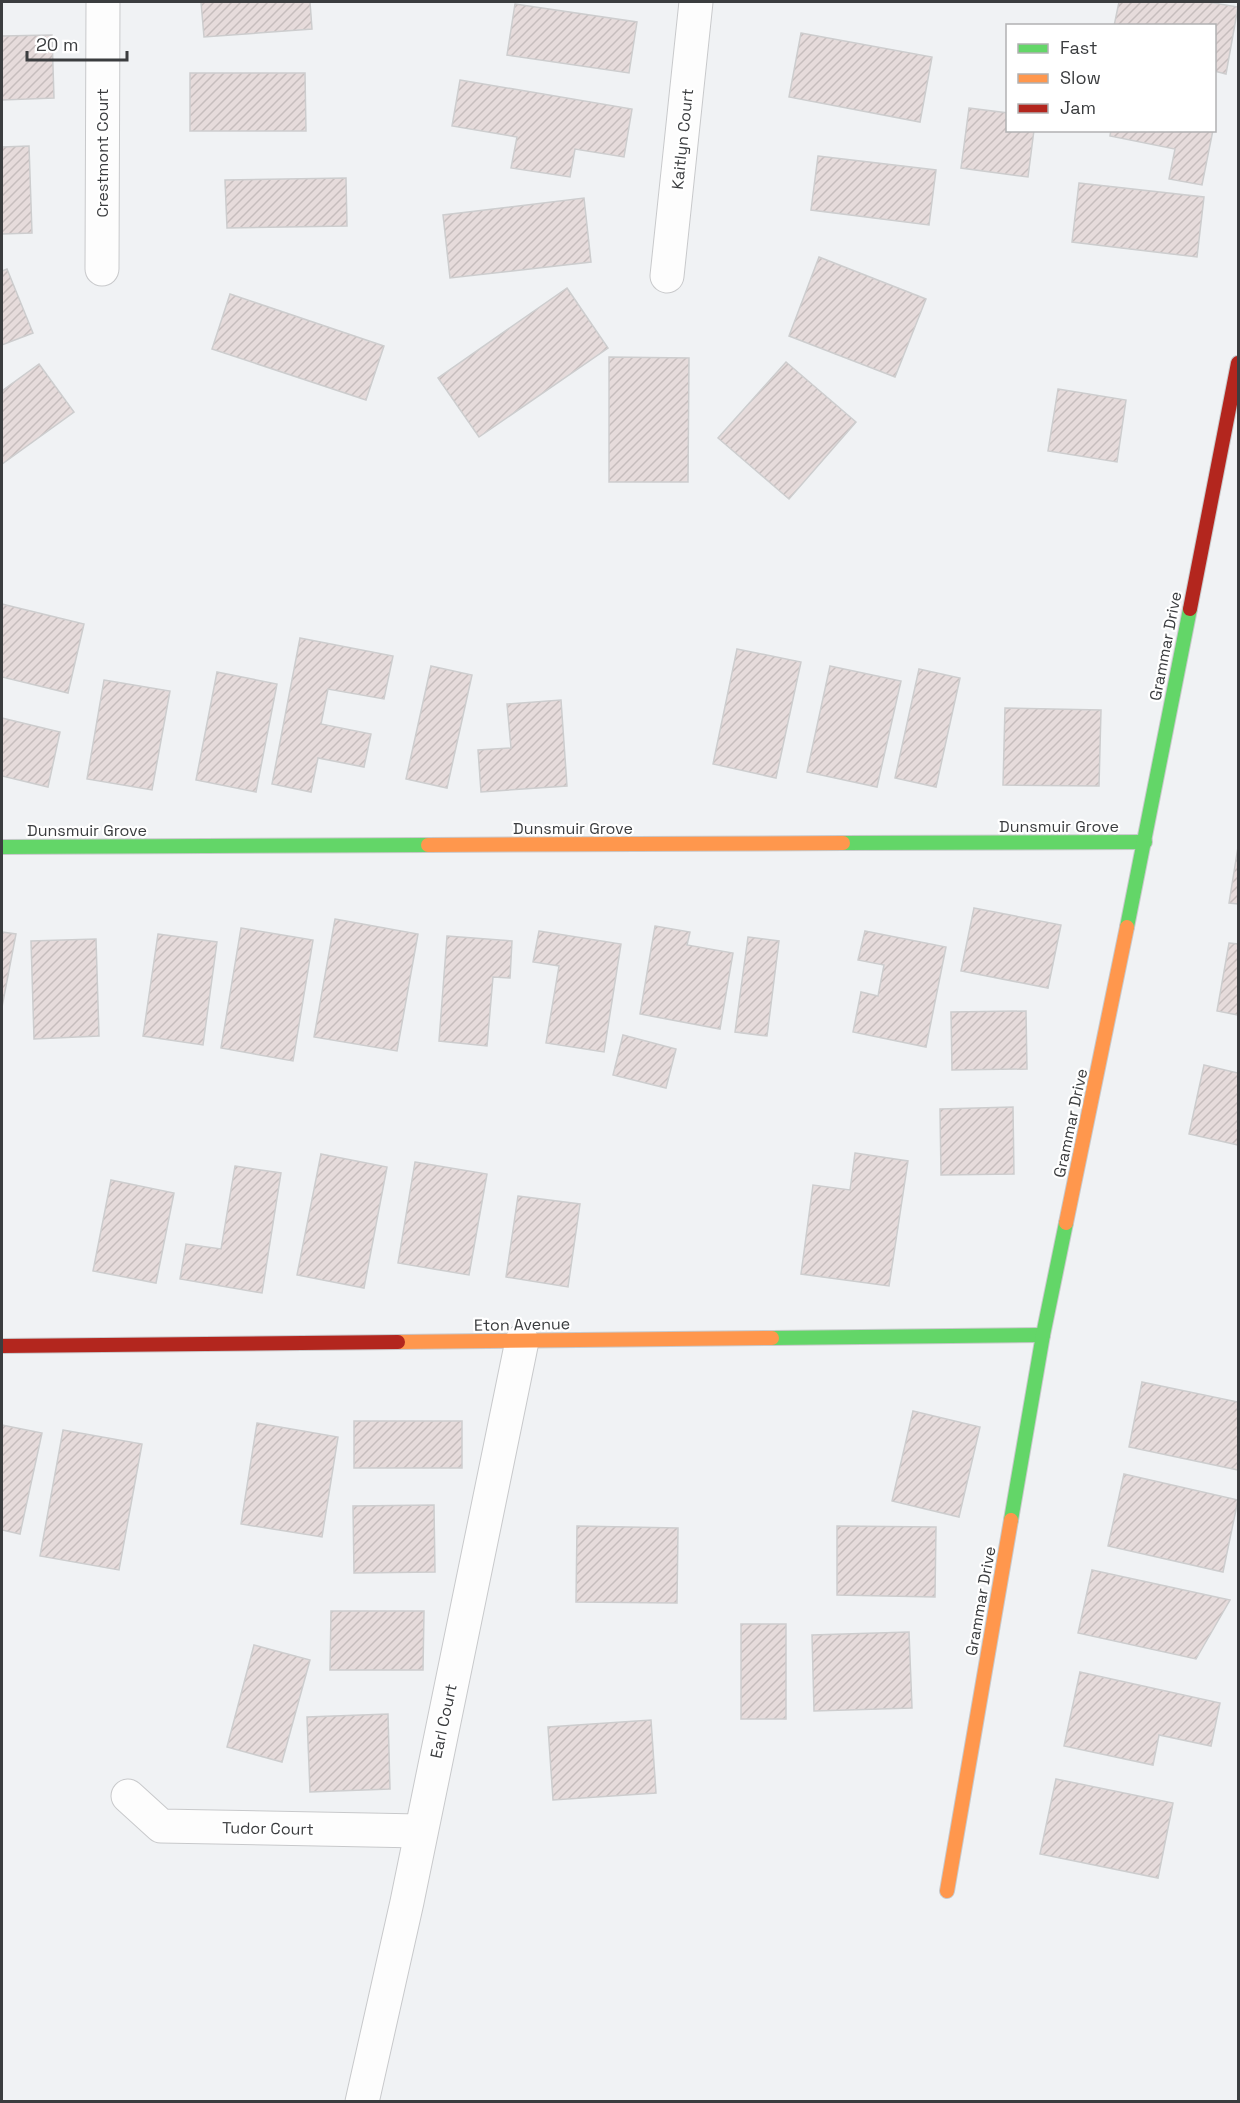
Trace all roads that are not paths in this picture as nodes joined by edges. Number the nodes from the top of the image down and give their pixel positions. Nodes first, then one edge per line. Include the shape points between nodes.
1 (103, 2) edge
2 (696, 2) edge
3 (102, 269) dead end
4 (667, 276) dead end
5 (1239, 363) edge
6 (1145, 842) junction
7 (2, 847) edge
8 (1043, 1335) junction
9 (522, 1341) junction
10 (2, 1346) edge
11 (128, 1796) dead end
12 (420, 1831) junction
13 (947, 1892) dead end
14 (362, 2102) edge

1 - 3 street, Crestmont Court
2 - 4 street, Kaitlyn Court
5 - 6 street, Grammar Drive
6 - 7 street, Dunsmuir Grove
6 - 8 street, Grammar Drive
8 - 9 street, Eton Avenue
8 - 13 street, Grammar Drive
9 - 10 street, Eton Avenue
9 - 12 street, Earl Court
11 - 12 street, Tudor Court via 161,1826
12 - 14 street, Earl Court

